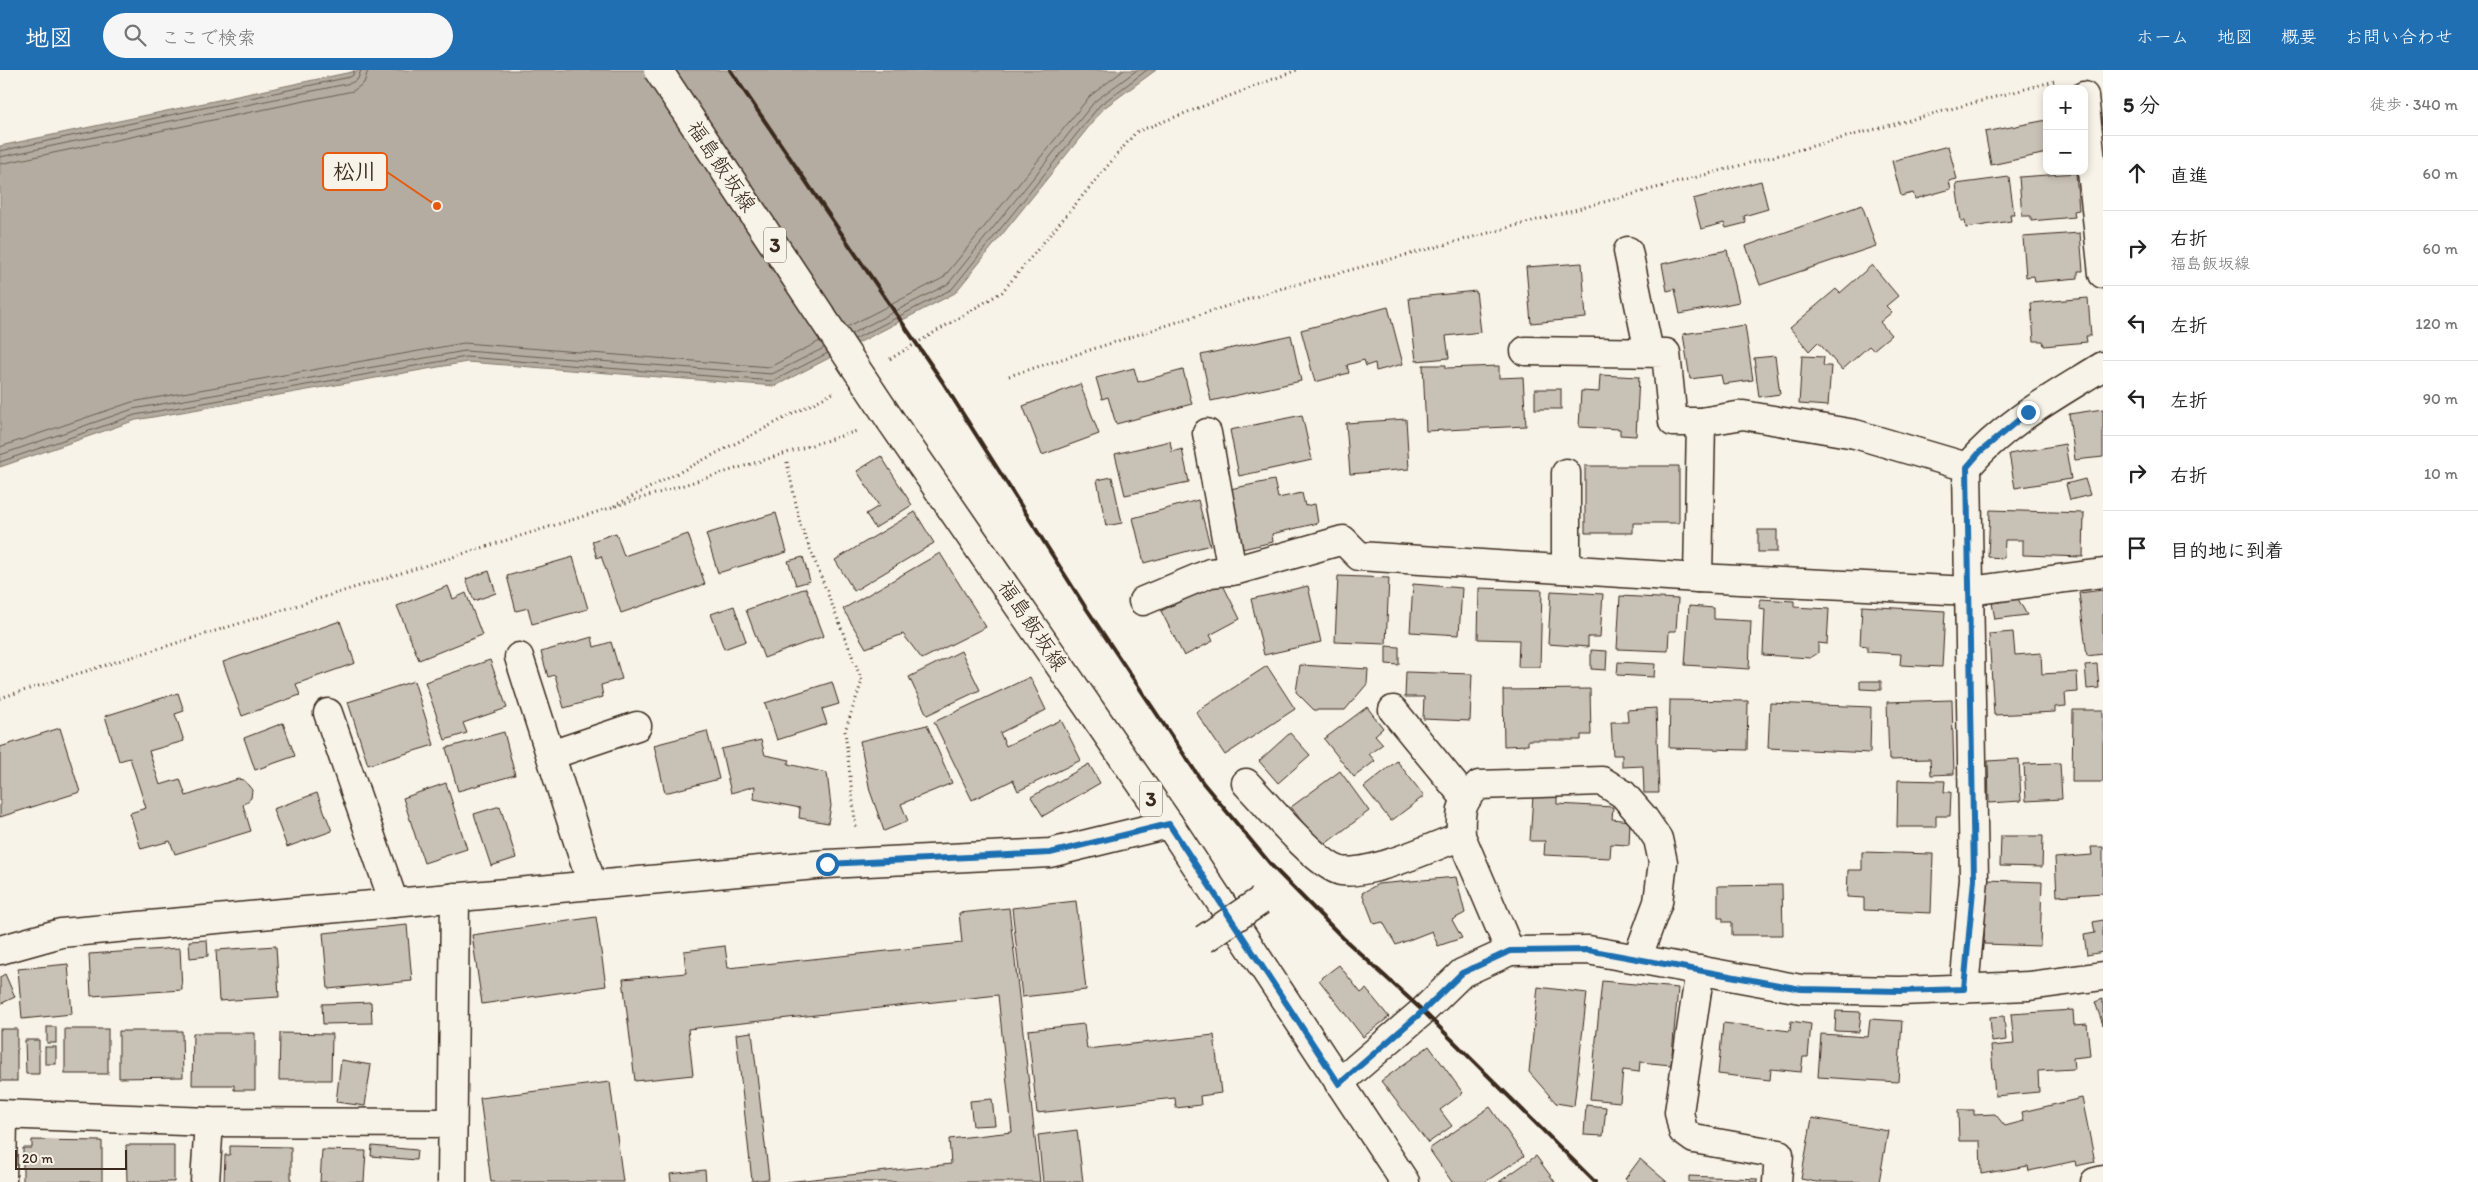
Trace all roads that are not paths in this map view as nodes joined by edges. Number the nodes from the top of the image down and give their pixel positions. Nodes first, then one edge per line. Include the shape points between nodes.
1 (658, 70) edge
2 (2088, 130) edge
3 (1628, 250) dead end
4 (2103, 274) edge
5 (1525, 352) dead end
6 (1649, 352) junction
7 (2103, 366) edge
8 (1701, 422) junction
9 (1207, 433) dead end
10 (1967, 467) junction
11 (1566, 473) dead end
12 (1566, 570) junction
13 (1232, 571) junction
14 (2103, 573) edge
15 (1698, 578) junction
16 (1970, 591) junction
17 (1143, 601) dead end
18 (519, 657) dead end
19 (1393, 710) dead end
20 (328, 713) dead end
21 (637, 726) dead end
22 (551, 755) junction
23 (1246, 783) dead end
24 (1465, 798) junction
25 (1169, 824) junction
26 (1461, 836) junction
27 (592, 885) junction
28 (455, 897) junction
29 (1260, 901) dead end
30 (394, 903) junction
31 (1204, 939) dead end
32 (0, 950) edge
33 (1510, 951) junction
34 (1637, 959) junction
35 (1700, 970) junction
36 (2103, 976) edge
37 (1964, 989) junction
38 (1339, 1084) junction
39 (1, 1115) edge
40 (209, 1122) junction
41 (452, 1123) junction
42 (2103, 1180) edge
43 (2, 1182) edge
44 (205, 1182) edge
45 (452, 1182) edge
46 (1405, 1182) edge
47 (1777, 1182) edge
48 (2095, 1182) edge

1 - 25 street, 福島飯坂線 / 3, bridge via 891,421
2 - 4 street
3 - 6 street
5 - 6 street
6 - 8 street via 1666,353 1673,422
7 - 10 street via 2028,412
8 - 10 street via 1743,415 1855,434
8 - 15 street
9 - 13 street
10 - 16 street
11 - 12 street
12 - 13 street via 1358,556 1343,540
12 - 15 street
13 - 17 street via 1210,573
14 - 16 street
15 - 16 street
16 - 37 street via 1974,879
18 - 22 street
19 - 24 street
20 - 30 street
21 - 22 street
22 - 27 street
23 - 26 street via 1323,864 1341,871 1372,868 1403,859
24 - 26 street via 1460,818
24 - 34 street via 1479,785 1602,781 1623,794 1658,839 1663,862 1658,902
25 - 27 street via 1050,853 861,862
25 - 38 street, 福島飯坂線 / 3
26 - 33 street
27 - 28 street
28 - 30 street
28 - 41 street
29 - 31 street, bridge
30 - 32 street via 60,933
33 - 34 street via 1588,950
33 - 38 street via 1462,973
34 - 35 street
35 - 37 street via 1801,989
35 - 47 street via 1679,1112 1683,1131 1694,1139 1779,1154
36 - 37 street via 2029,986
38 - 46 street, 福島飯坂線 / 3
39 - 40 street
39 - 43 street
40 - 41 street
40 - 44 street
41 - 45 street
42 - 48 street

